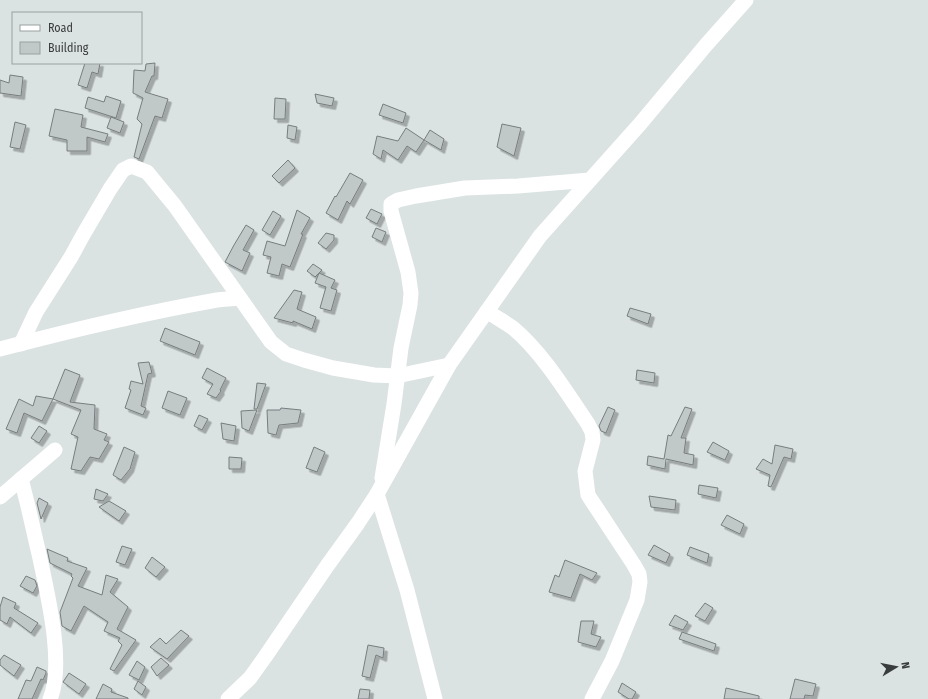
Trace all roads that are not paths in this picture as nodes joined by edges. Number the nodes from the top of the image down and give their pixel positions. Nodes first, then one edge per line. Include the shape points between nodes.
1 (746, 0) edge
2 (590, 180) junction
3 (239, 298) junction
4 (487, 311) junction
5 (21, 344) junction
6 (0, 349) edge
7 (449, 365) junction
8 (397, 376) junction
9 (56, 450) dead end
10 (21, 479) junction
11 (379, 490) junction
12 (0, 497) edge
13 (50, 699) edge
14 (228, 699) edge
15 (435, 699) edge
16 (592, 699) edge

1 - 2 street
2 - 4 street via 540,236
2 - 8 street via 464,188 416,196 391,204 411,293
3 - 5 street via 171,310
3 - 5 street via 176,206 147,172 131,166 123,170 110,189 36,312
3 - 8 street via 270,342 286,354 333,368
4 - 7 street
4 - 16 street via 513,328 530,346 588,424 593,440 585,472 588,496 639,574 637,600 612,661
5 - 6 street
7 - 8 street
7 - 11 street
8 - 11 street
9 - 10 street
10 - 12 street
10 - 13 street via 48,593 56,673 55,689
11 - 14 street via 250,678
11 - 15 street

